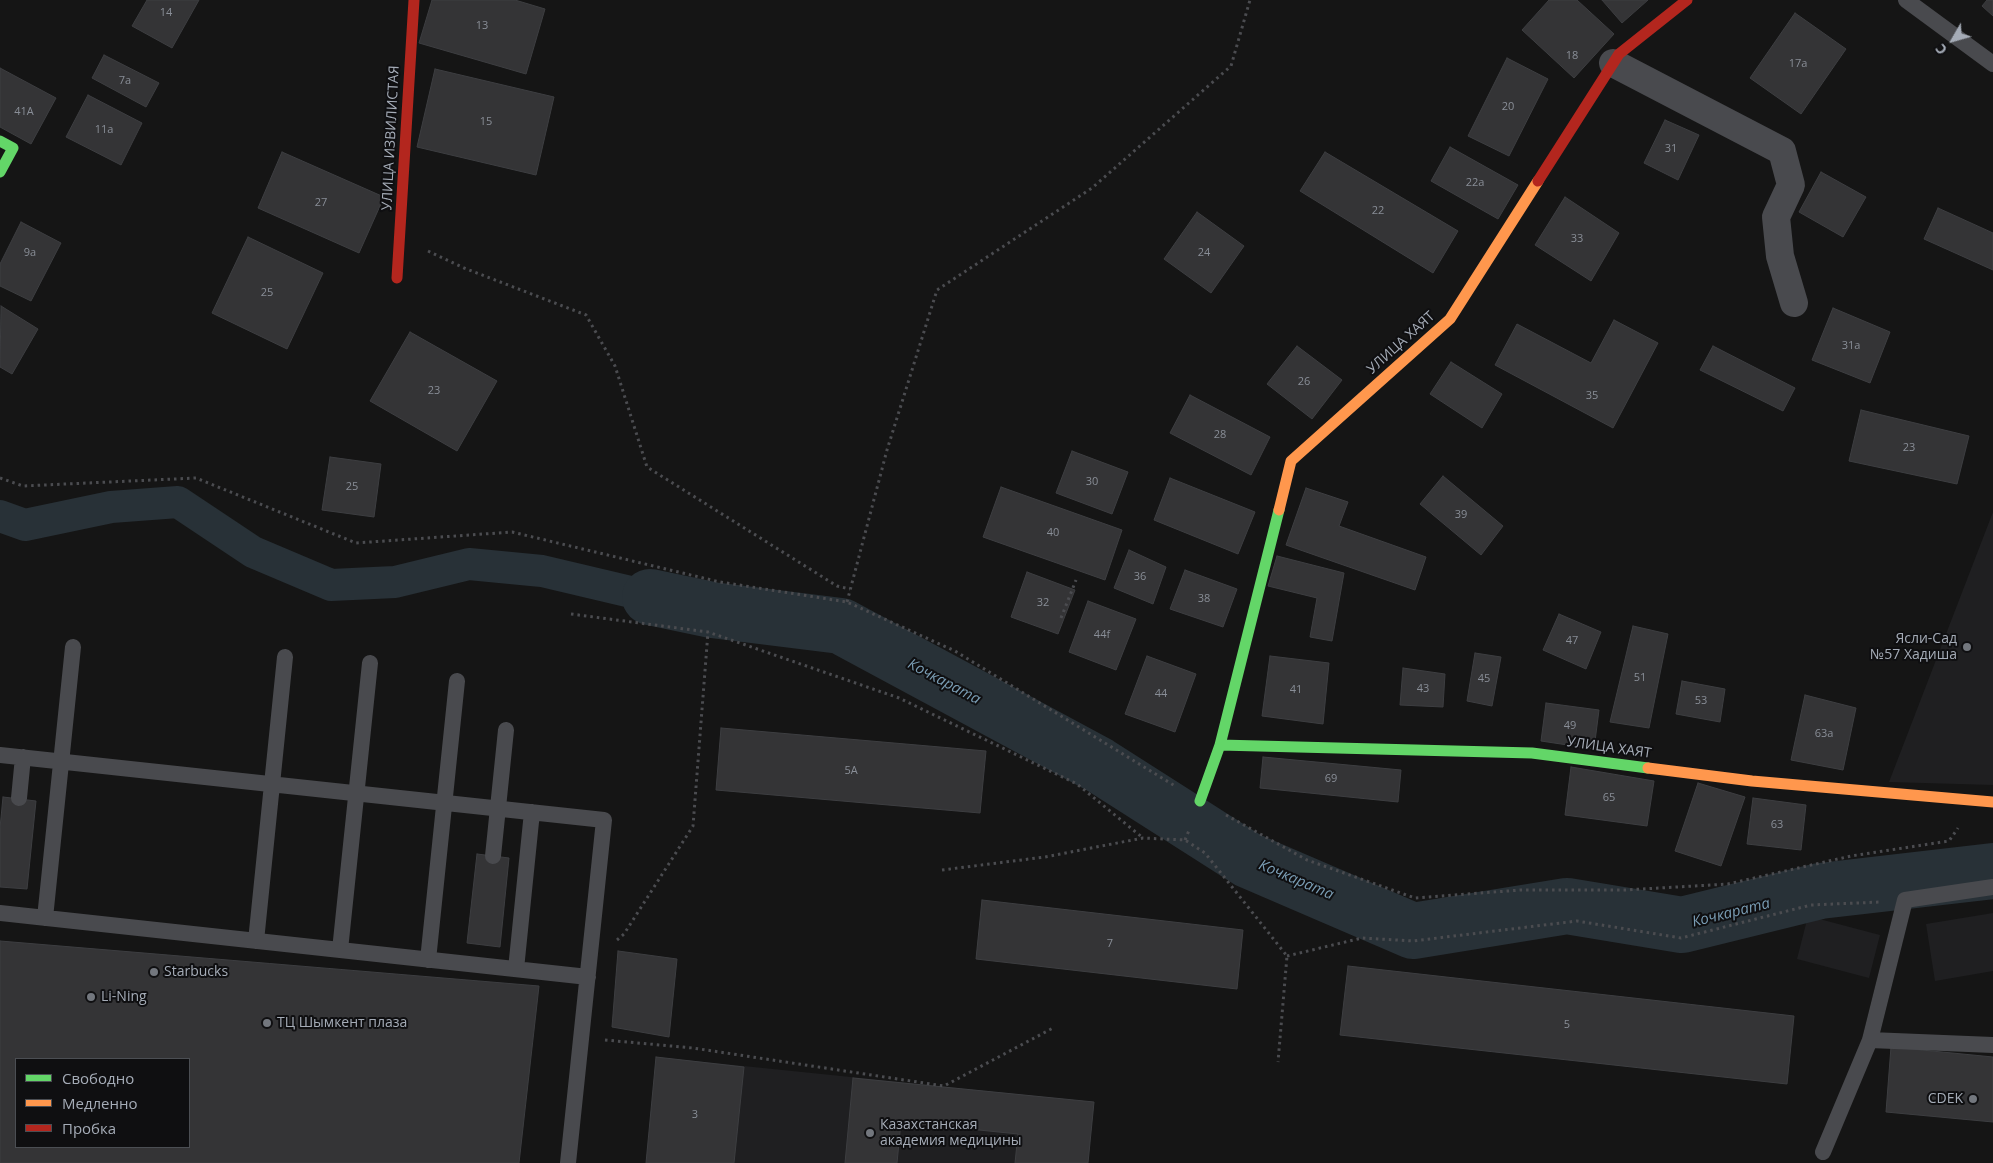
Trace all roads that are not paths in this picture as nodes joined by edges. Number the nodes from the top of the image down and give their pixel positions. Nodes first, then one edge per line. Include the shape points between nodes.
1 (414, 0) edge
2 (1687, 0) edge
3 (1906, 0) edge
4 (1613, 63) junction
5 (1993, 64) edge
6 (0, 141) edge
7 (0, 172) edge
8 (397, 278) dead end
9 (1794, 303) dead end
10 (73, 647) dead end
11 (285, 656) dead end
12 (370, 663) dead end
13 (457, 681) dead end
14 (506, 730) dead end
15 (1220, 745) junction
16 (0, 755) edge
17 (23, 757) junction
18 (61, 762) junction
19 (272, 784) junction
20 (356, 793) junction
21 (19, 798) dead end
22 (1200, 801) road end
23 (1993, 802) edge
24 (444, 803) junction
25 (498, 808) junction
26 (532, 812) junction
27 (492, 856) dead end
28 (1993, 887) edge
29 (0, 913) edge
30 (45, 918) junction
31 (256, 941) junction
32 (340, 950) junction
33 (428, 960) junction
34 (516, 969) junction
35 (588, 976) junction
36 (1870, 1040) junction
37 (1993, 1045) edge
38 (1823, 1152) dead end
39 (568, 1163) edge

1 - 8 street, УЛИЦА ИЗВИЛИСТАЯ
2 - 4 street, УЛИЦА ХАЯТ via 1618,54
3 - 5 lane
4 - 9 street via 1782,152 1791,185 1776,217 1780,256
4 - 15 street, УЛИЦА ХАЯТ via 1450,319 1291,461
6 - 7 street via 13,148
10 - 18 lane
11 - 19 lane
12 - 20 lane
13 - 24 lane
14 - 25 lane
15 - 22 street, УЛИЦА ХАЯТ
15 - 23 street, УЛИЦА ХАЯТ via 1532,753 1752,781
16 - 17 lane
17 - 18 lane
17 - 21 lane
18 - 19 lane
18 - 30 lane
19 - 20 lane
19 - 31 lane
20 - 24 lane
20 - 32 lane
24 - 25 lane
24 - 33 lane
25 - 26 lane
25 - 27 lane
26 - 34 lane
26 - 35 lane via 604,820
28 - 36 lane via 1906,900
29 - 30 lane
30 - 31 lane
31 - 32 lane
32 - 33 lane
33 - 34 lane
34 - 35 lane
35 - 39 lane
36 - 37 lane
36 - 38 lane

